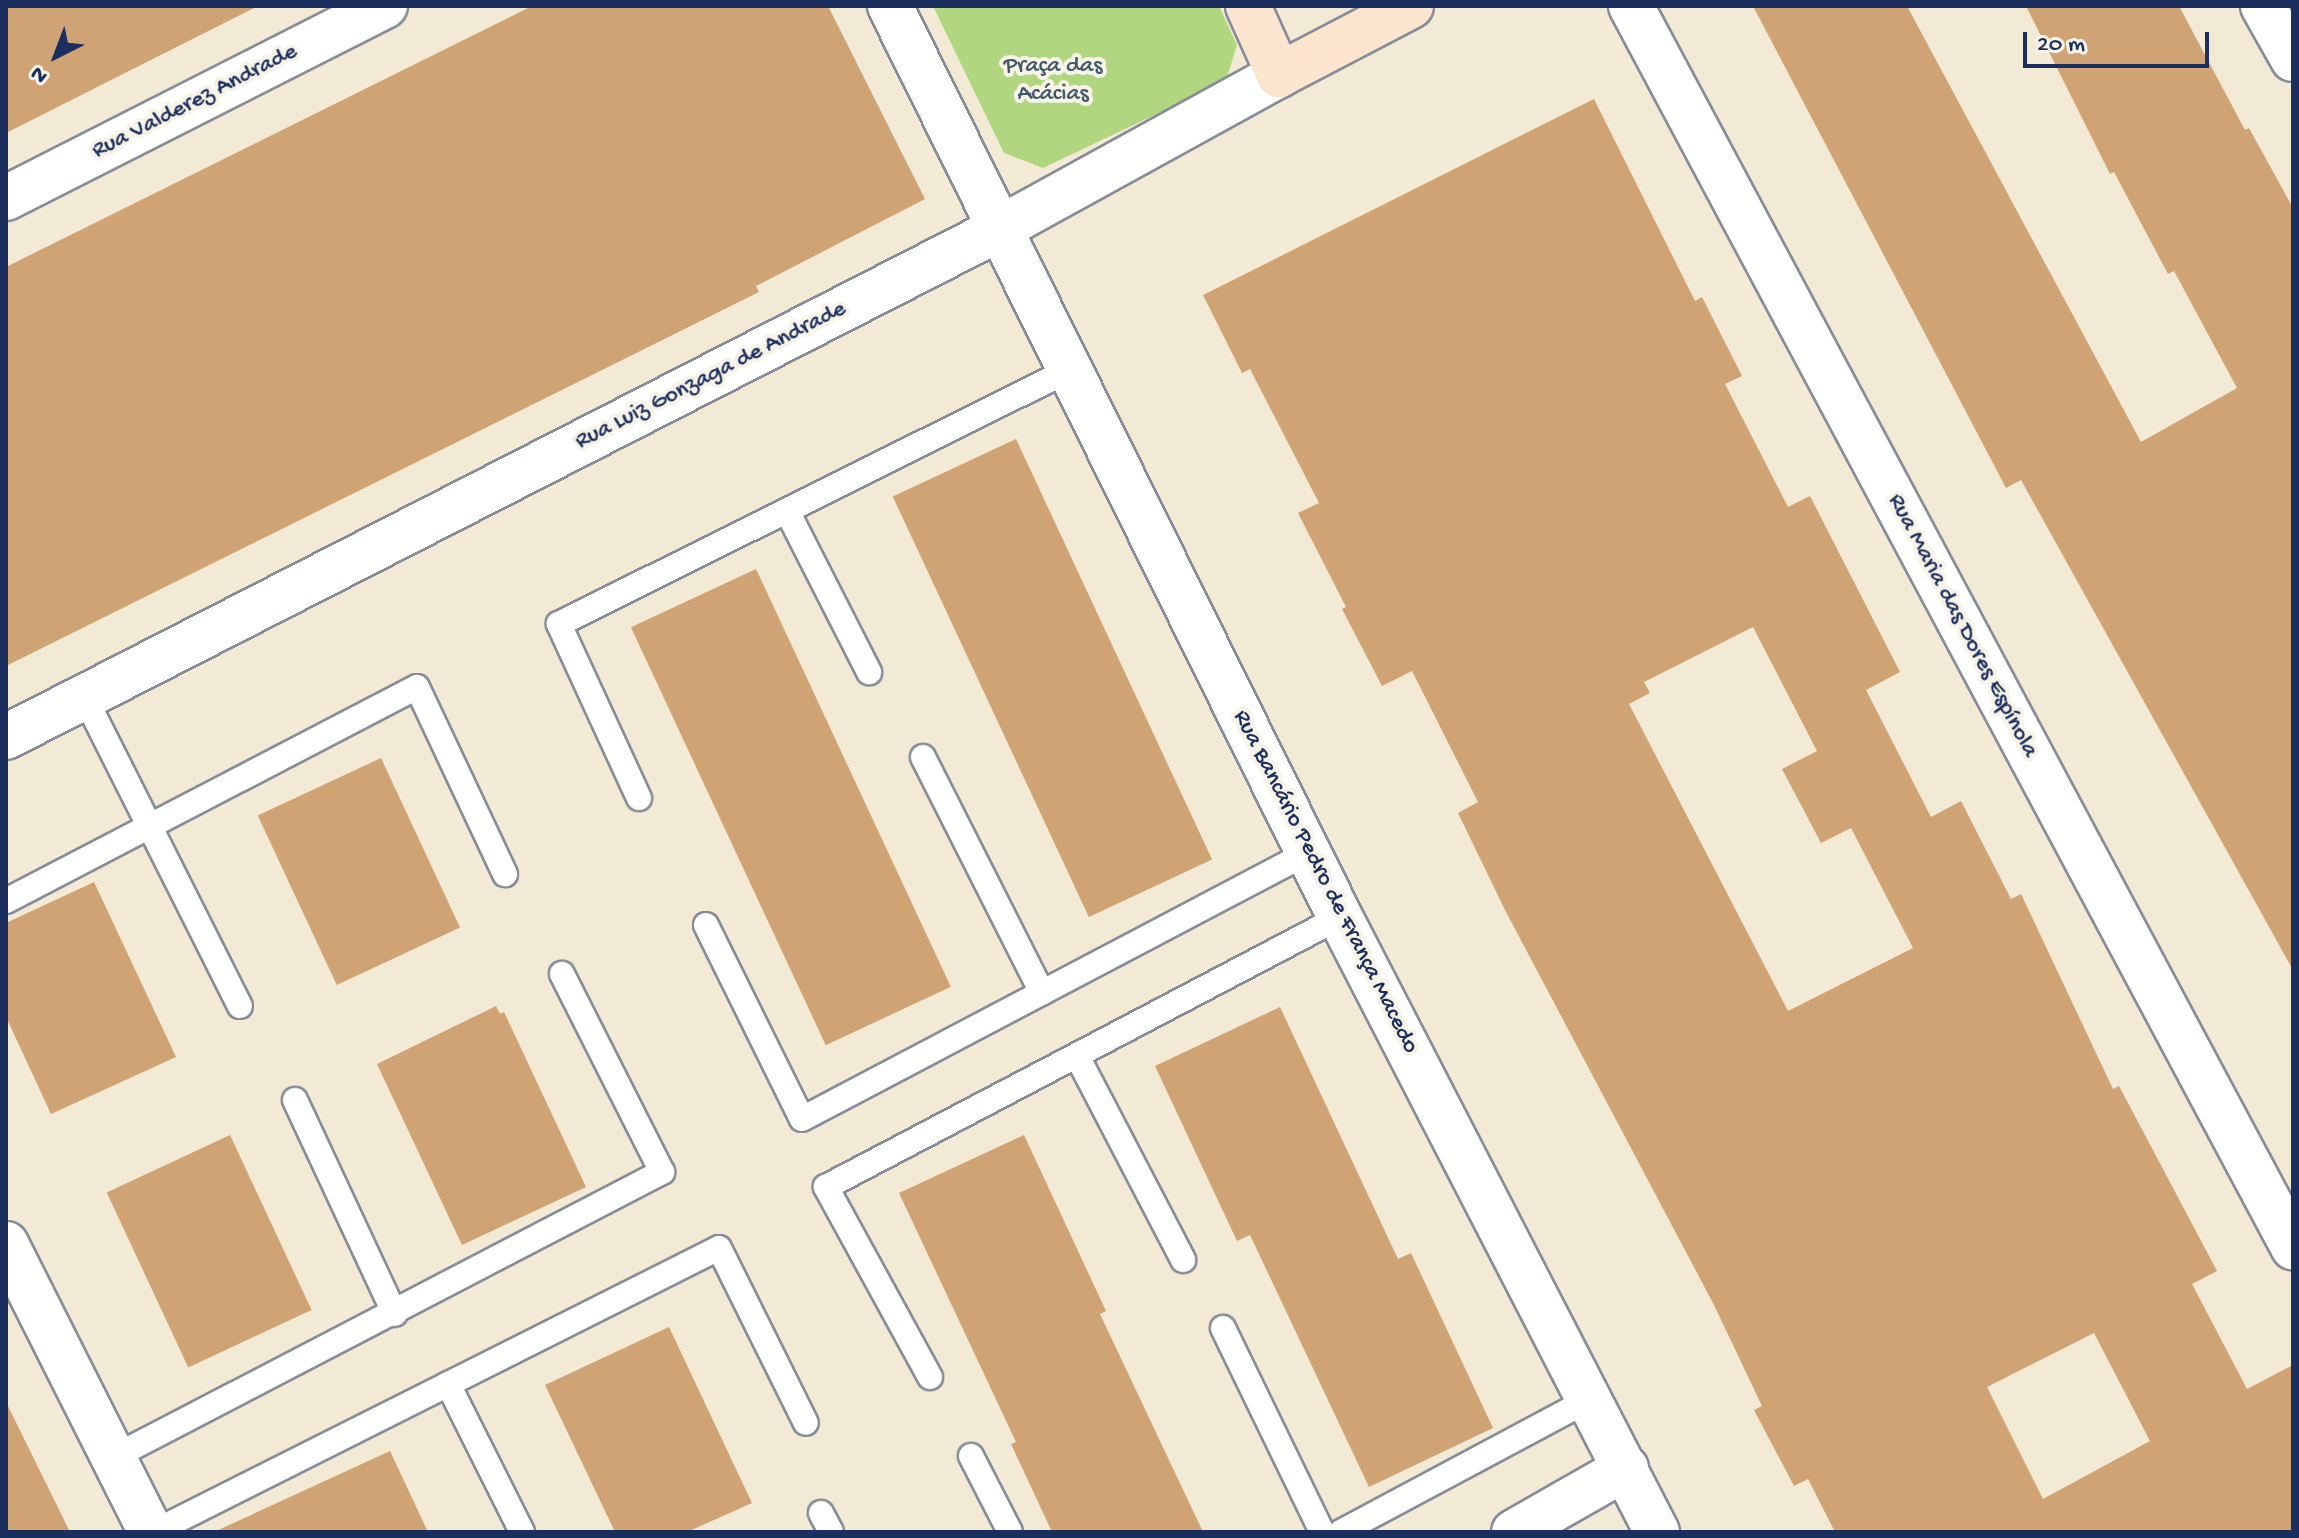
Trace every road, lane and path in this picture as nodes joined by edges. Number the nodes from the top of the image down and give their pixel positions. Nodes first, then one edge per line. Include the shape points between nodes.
1 (385, 6) edge
2 (890, 6) edge
3 (1248, 6) edge
4 (1411, 6) edge
5 (1631, 6) edge
6 (2263, 6) edge
7 (2293, 59) edge
8 (1279, 75) junction
9 (6, 198) edge
10 (997, 230) junction
11 (1069, 370) junction
12 (787, 511) junction
13 (869, 672) dead end
14 (84, 696) junction
15 (6, 737) edge
16 (923, 757) dead end
17 (639, 798) dead end
18 (150, 829) junction
19 (1309, 852) junction
20 (505, 874) dead end
21 (6, 901) edge
22 (1340, 917) junction
23 (706, 925) dead end
24 (562, 974) dead end
25 (1042, 993) junction
26 (240, 1006) dead end
27 (1077, 1056) junction
28 (295, 1100) dead end
29 (6, 1244) edge
30 (2293, 1247) edge
31 (1183, 1260) dead end
32 (395, 1314) junction
33 (1223, 1328) dead end
34 (930, 1377) dead end
35 (448, 1384) junction
36 (1592, 1398) junction
37 (806, 1423) dead end
38 (971, 1456) dead end
39 (114, 1457) junction
40 (1626, 1468) junction
41 (152, 1532) edge
42 (522, 1532) edge
43 (1010, 1532) edge
44 (1322, 1532) edge
45 (1341, 1532) edge
46 (1514, 1532) edge
47 (1657, 1532) edge

1 - 9 street, Rua Valderez Andrade
2 - 10 street, Rua Bancário Pedro de França Macedo
3 - 8 street
4 - 8 street, Rua Luiz Gonzaga de Andrade
5 - 30 street, Rua Maria das Dores Espínola
6 - 7 street
8 - 10 street, Rua Luiz Gonzaga de Andrade
10 - 11 street, Rua Bancário Pedro de França Macedo
10 - 14 street, Rua Luiz Gonzaga de Andrade
11 - 12 lane
11 - 19 street, Rua Bancário Pedro de França Macedo
12 - 13 lane
12 - 17 lane via 559,624
14 - 15 street, Rua Luiz Gonzaga de Andrade
14 - 18 lane
16 - 25 lane
18 - 20 lane via 417,687
18 - 21 lane
18 - 26 lane
19 - 22 street, Rua Bancário Pedro de França Macedo
19 - 25 lane
22 - 27 lane
22 - 36 street, Rua Bancário Pedro de França Macedo
23 - 25 lane via 802,1119
24 - 32 lane via 662,1172
27 - 31 lane
27 - 34 lane via 826,1187
28 - 32 lane
29 - 39 street
32 - 39 lane
33 - 44 lane
35 - 37 lane via 719,1248
35 - 41 lane
35 - 42 lane
36 - 40 street, Rua Bancário Pedro de França Macedo
36 - 45 lane
38 - 43 lane
39 - 41 street
40 - 46 street
40 - 47 street, Rua Bancário Pedro de França Macedo

